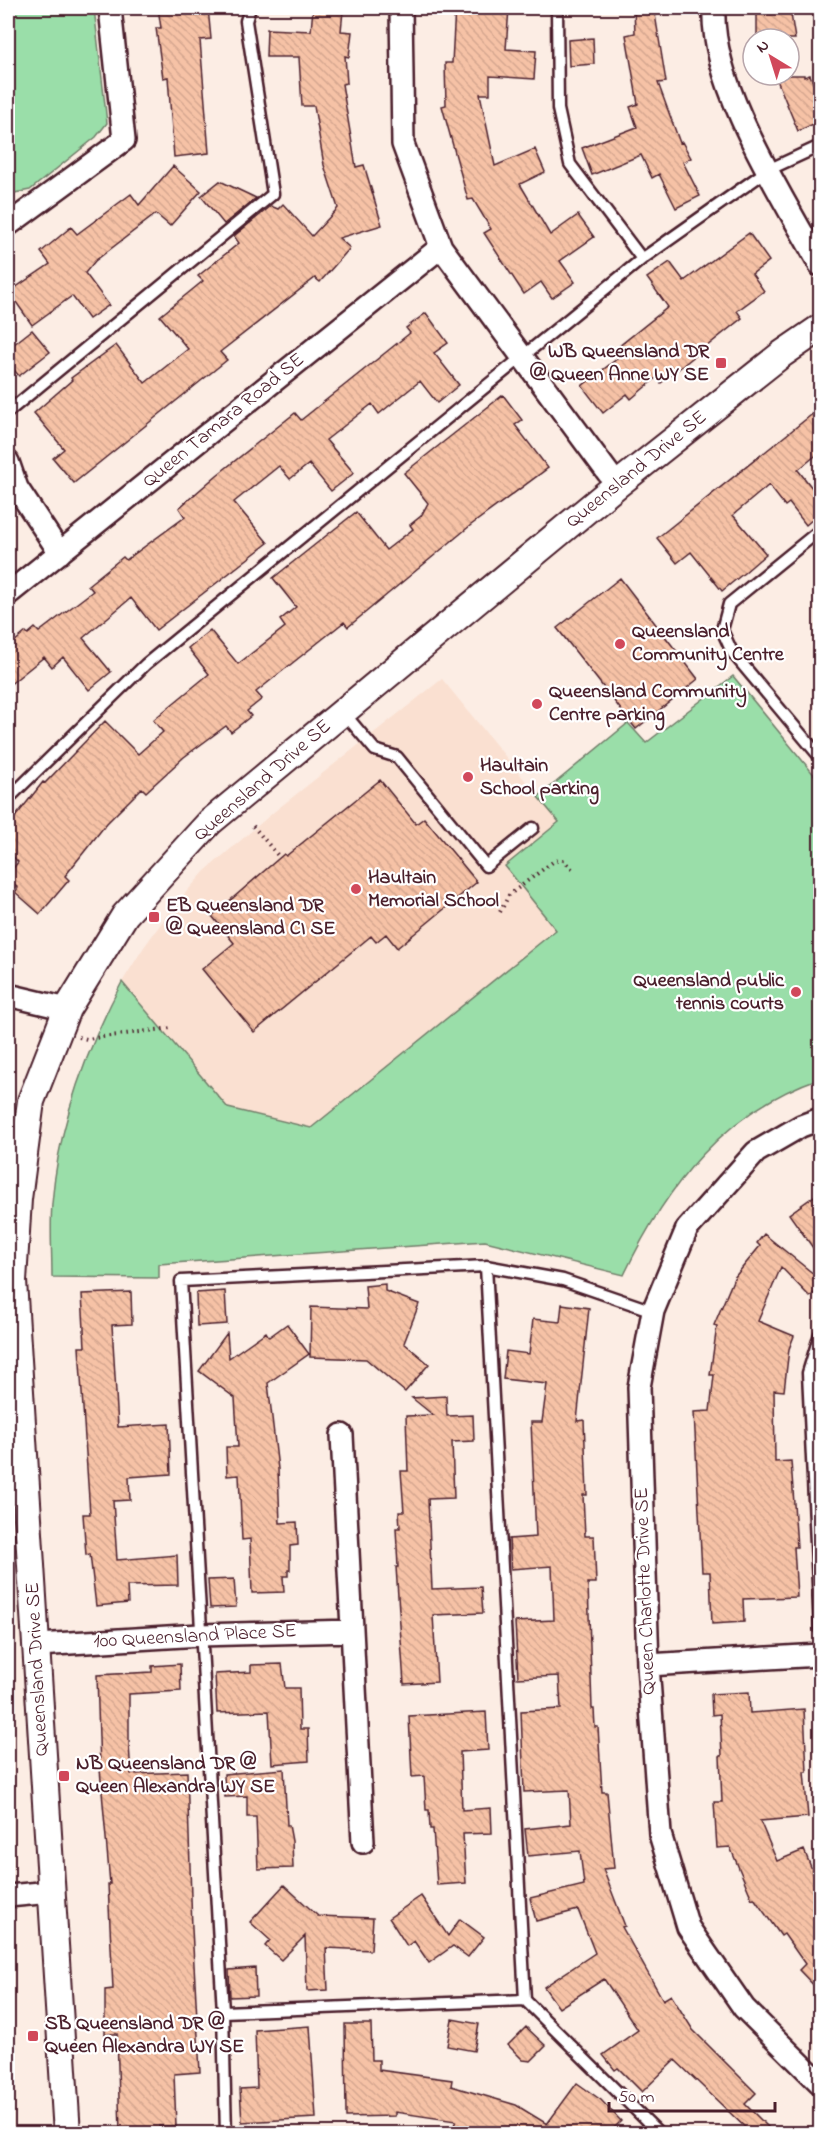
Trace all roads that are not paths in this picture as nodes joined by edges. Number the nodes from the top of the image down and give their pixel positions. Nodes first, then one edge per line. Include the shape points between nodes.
1 (110, 8) edge
2 (250, 8) edge
3 (401, 8) edge
4 (557, 8) edge
5 (714, 8) edge
6 (820, 146) edge
7 (768, 170) junction
8 (8, 225) edge
9 (441, 247) junction
10 (642, 259) junction
11 (820, 266) edge
12 (820, 328) edge
13 (522, 357) junction
14 (8, 412) edge
15 (8, 462) edge
16 (617, 485) junction
17 (820, 530) edge
18 (60, 553) junction
19 (8, 594) edge
20 (343, 712) junction
21 (820, 757) edge
22 (8, 800) edge
23 (532, 828) dead end
24 (8, 995) edge
25 (63, 1020) junction
26 (820, 1119) edge
27 (486, 1266) junction
28 (10, 1281) edge
29 (653, 1311) junction
30 (820, 1334) edge
31 (342, 1436) dead end
32 (820, 1629) edge
33 (352, 1631) junction
34 (200, 1635) junction
35 (38, 1645) junction
36 (820, 1655) edge
37 (648, 1665) junction
38 (363, 1842) dead end
39 (51, 1892) junction
40 (8, 1896) edge
41 (525, 2000) junction
42 (224, 2013) junction
43 (820, 2083) edge
44 (67, 2133) edge
45 (226, 2133) edge
46 (660, 2133) edge

1 - 8 street via 124,140
2 - 14 lane via 246,21 273,194
3 - 9 street via 403,144
4 - 10 lane via 558,109 570,164
5 - 7 street via 713,24 729,91
6 - 7 lane
7 - 10 lane
7 - 11 street
9 - 13 street
9 - 18 street, Queen Tamara Road SE
10 - 13 lane
12 - 16 street, Queensland Drive SE
13 - 16 street
13 - 22 lane via 146,664
15 - 18 street via 17,488
16 - 20 street, Queensland Drive SE
17 - 21 lane via 729,604 722,630 732,652
18 - 19 street, Queen Tamara Road SE
20 - 23 lane via 375,750 397,757 486,866
20 - 25 street, Queensland Drive SE via 210,822 125,915
24 - 25 street
25 - 28 street, Queensland Drive SE via 31,1101
26 - 29 street, Queen Charlotte Drive SE via 756,1152 687,1229
27 - 29 lane via 563,1280
27 - 34 lane via 181,1281
27 - 41 lane
28 - 35 street, Queensland Drive SE
29 - 37 street, Queen Charlotte Drive SE via 639,1387
30 - 32 lane via 808,1373
31 - 33 street
33 - 34 street, 100 Queensland Place SE
33 - 38 street
34 - 35 street, 100 Queensland Place SE
34 - 42 lane
35 - 39 street, Queensland Drive SE
36 - 37 street
37 - 43 street, Queen Charlotte Drive SE via 660,1834 688,1927 744,2008
39 - 40 street
39 - 44 street, Queensland Drive SE
41 - 42 lane
41 - 46 lane
42 - 45 lane

